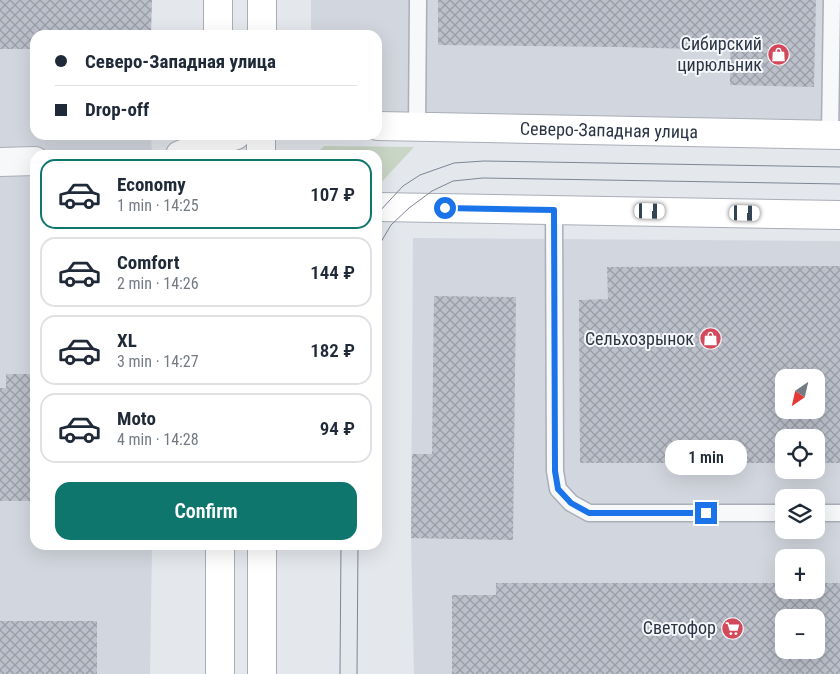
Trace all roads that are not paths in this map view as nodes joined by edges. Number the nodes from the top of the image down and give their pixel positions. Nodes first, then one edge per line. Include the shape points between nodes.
1 (218, 0) edge
2 (262, 0) edge
3 (418, 0) edge
4 (832, 0) edge
5 (218, 30) edge
6 (262, 30) edge
7 (382, 126) edge
8 (417, 126) junction
9 (835, 135) edge
10 (223, 142) edge
11 (197, 150) edge
12 (30, 161) edge
13 (0, 162) edge
14 (382, 207) edge
15 (554, 210) junction
16 (840, 215) edge
17 (775, 513) edge
18 (825, 513) edge
19 (840, 513) edge
20 (220, 550) edge
21 (262, 550) edge
22 (220, 674) edge
23 (262, 674) edge

1 - 5 main road
2 - 6 main road
3 - 8 lane
4 - 9 lane
7 - 8 main road, Северо-Западная улица
8 - 9 main road, Северо-Западная улица
10 - 11 main road
12 - 13 street
14 - 15 main road
15 - 16 main road
15 - 17 lane via 555,471 558,489 571,503 589,513
18 - 19 lane
20 - 22 main road
21 - 23 main road

